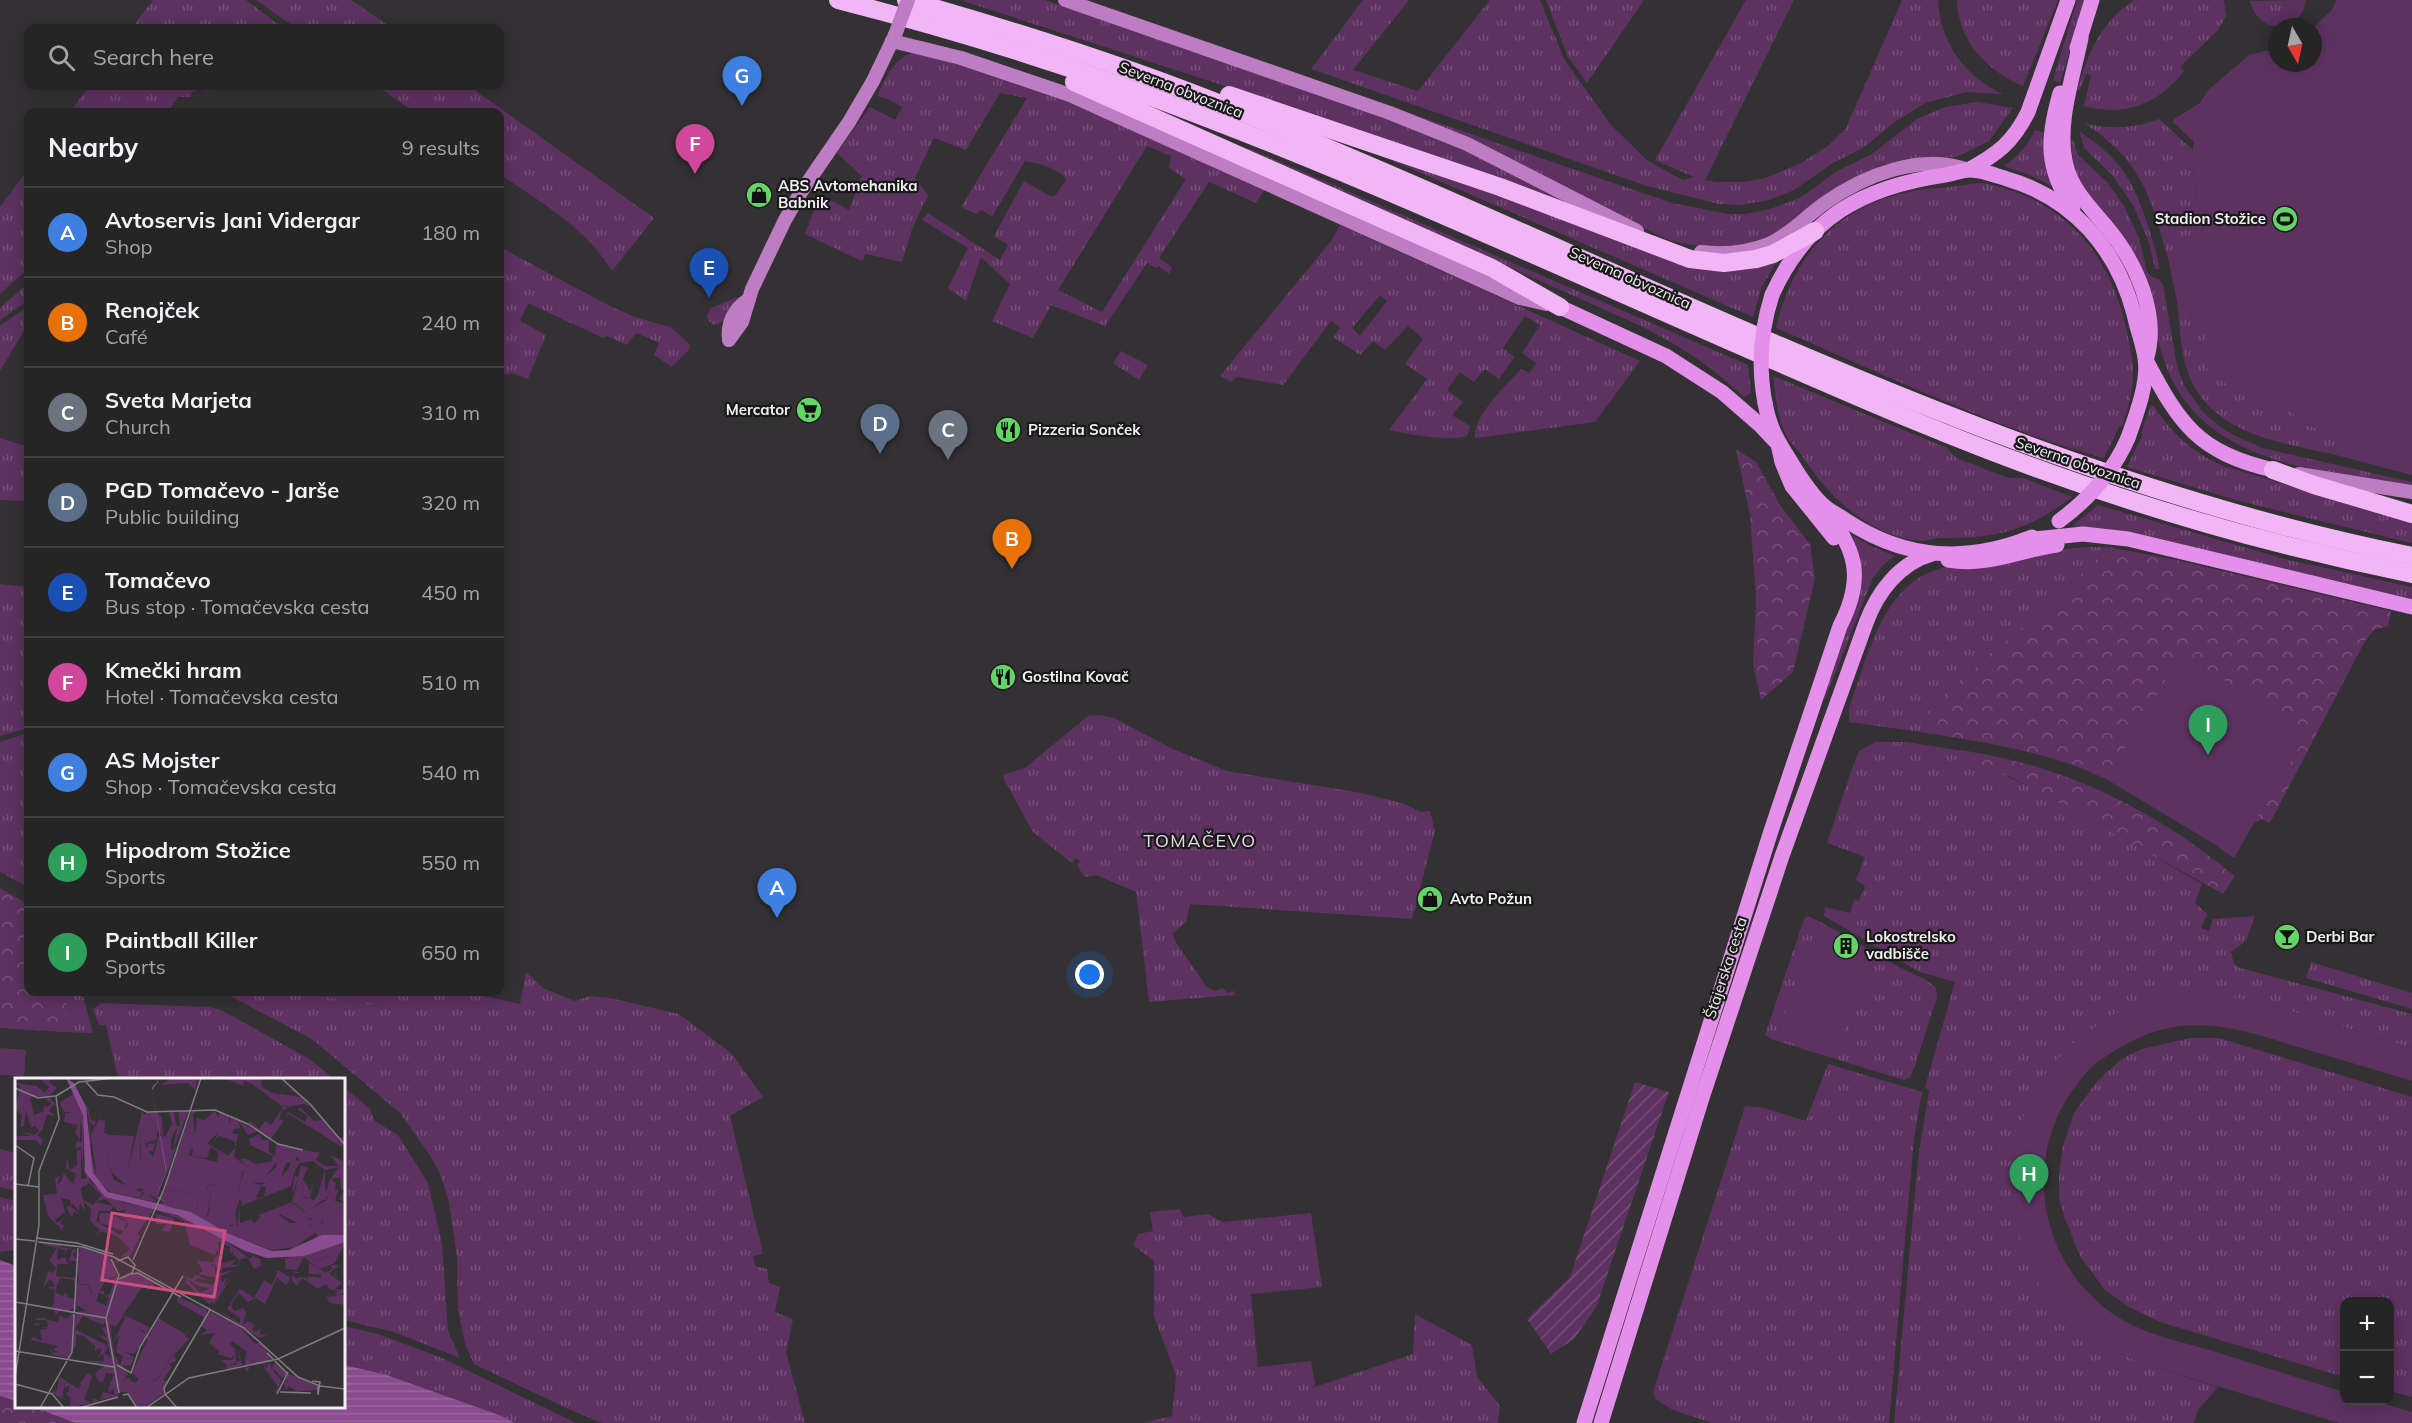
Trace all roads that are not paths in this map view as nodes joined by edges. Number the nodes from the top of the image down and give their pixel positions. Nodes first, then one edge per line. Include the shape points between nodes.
1 (838, 0) edge
2 (907, 0) edge
3 (1065, 0) edge
4 (2068, 0) edge
5 (2091, 0) edge
6 (894, 38) junction
7 (986, 41) junction
8 (1163, 82) junction
9 (2057, 136) junction
10 (1968, 170) junction
11 (2078, 217) junction
12 (1815, 231) junction
13 (749, 299) dead end
14 (1560, 307) junction
15 (2146, 360) junction
16 (1778, 444) junction
17 (2273, 470) junction
18 (2412, 492) edge
19 (1824, 506) junction
20 (2412, 514) edge
21 (2024, 540) junction
22 (2148, 545) junction
23 (1932, 554) junction
24 (2412, 556) edge
25 (2412, 574) edge
26 (2412, 607) edge
27 (1840, 626) junction
28 (1584, 1423) edge
29 (1601, 1423) edge

1 - 7 highway, Severna obvoznica
2 - 6 street, bridge
2 - 8 highway, Severna obvoznica
3 - 10 street via 1390,113 1492,156 1638,232 1696,251 1731,254 1768,244 1790,232 1832,198 1878,176 1929,164 1945,163
4 - 10 main road via 2021,126 2001,150
5 - 9 main road
6 - 13 street via 849,122 785,220
6 - 14 street via 1070,95 1520,298
7 - 14 highway via 1020,62 1115,98 1492,268
7 - 25 highway, Severna obvoznica via 1220,123 2005,457 2242,534
8 - 12 highway via 1197,83 1500,187 1690,259 1724,263 1756,259
8 - 24 highway, Severna obvoznica via 1369,165 1982,429 2128,482 2223,511
9 - 11 main road via 2050,154 2055,175
9 - 15 main road via 2070,176 2122,248 2142,290 2151,338
10 - 11 main road via 2019,182
10 - 12 main road via 1911,180 1868,194 1838,210
11 - 15 main road via 2100,240 2123,280
12 - 16 main road, bridge via 1788,263 1765,318 1760,352 1765,403
14 - 16 main road via 1651,348 1695,373
15 - 17 main road via 2174,410 2194,435 2231,457
15 - 21 main road, bridge via 2140,400 2128,438 2113,466 2091,495 2059,521
16 - 19 main road
16 - 27 main road, Štajerska cesta via 1792,486 1833,535 1841,552 1845,582
17 - 18 street
17 - 20 highway
19 - 23 main road via 1874,536 1905,549
19 - 27 main road, Štajerska cesta via 1843,533 1854,564 1852,597
21 - 22 main road via 2091,534
21 - 23 main road via 1972,552
22 - 23 main road via 2073,543 1974,563
22 - 26 main road
23 - 29 main road, Štajerska cesta via 1913,561 1893,579 1866,623 1782,856
27 - 28 main road, Štajerska cesta via 1771,831

